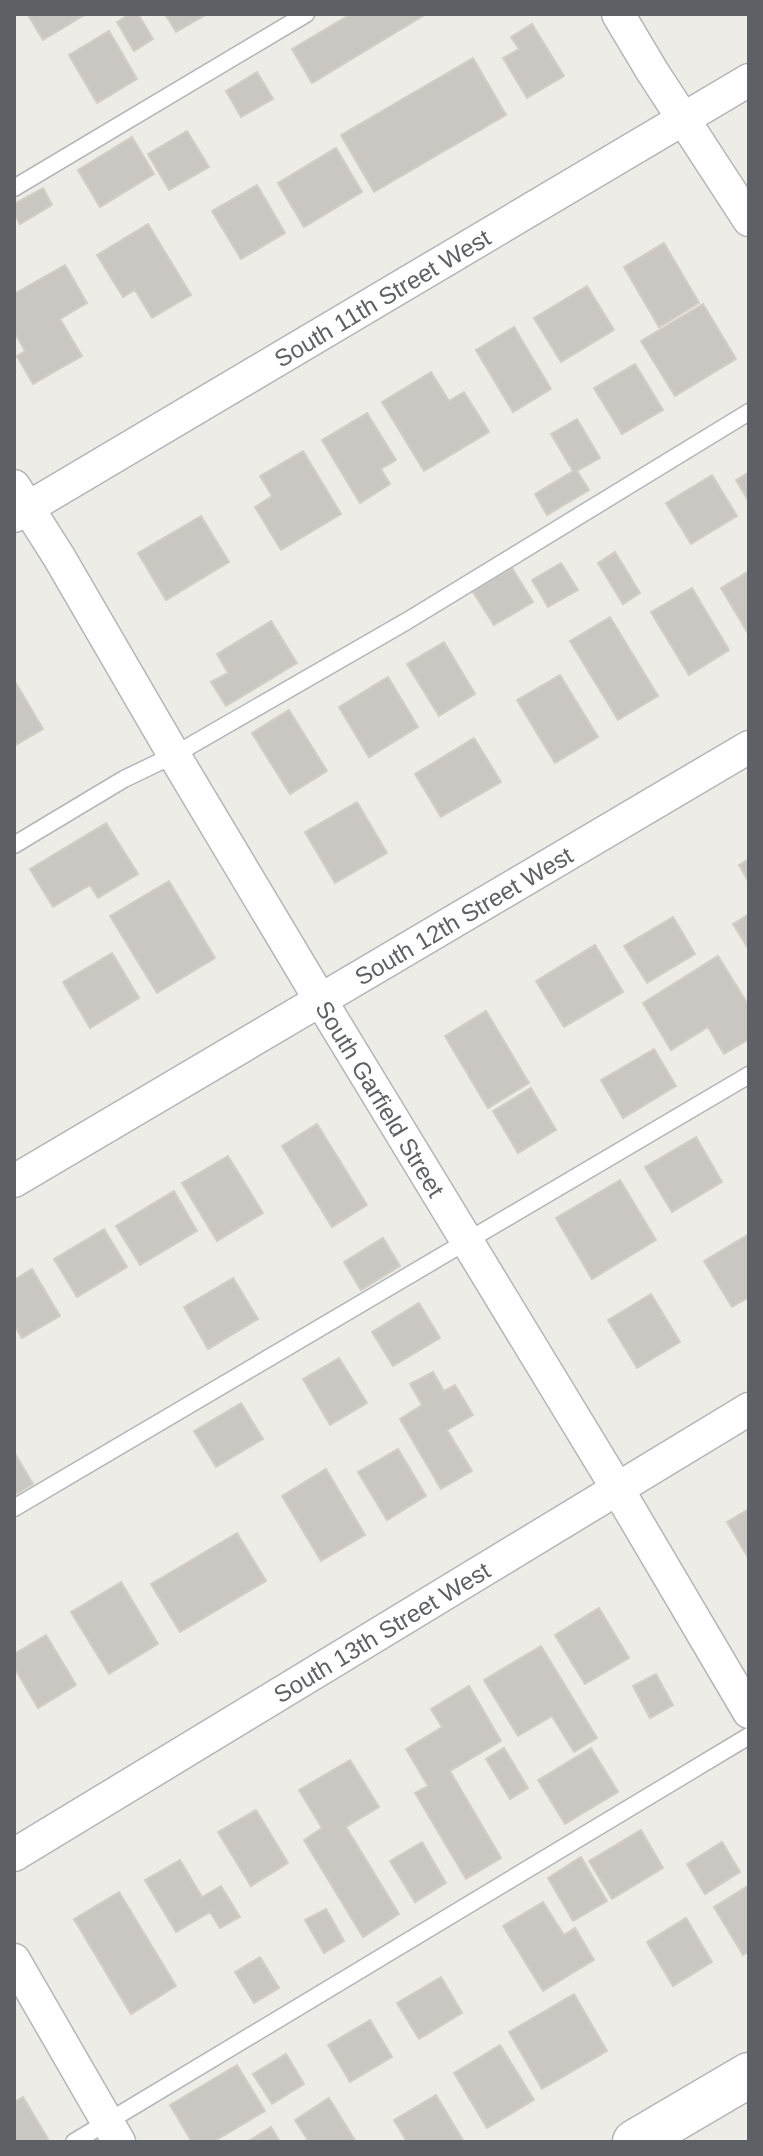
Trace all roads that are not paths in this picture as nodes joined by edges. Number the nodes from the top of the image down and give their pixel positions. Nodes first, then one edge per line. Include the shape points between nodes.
1 (306, 14) edge
2 (618, 14) edge
3 (749, 80) edge
4 (683, 119) junction
5 (14, 188) edge
6 (749, 220) edge
7 (749, 412) edge
8 (18, 503) edge
9 (749, 747) edge
10 (174, 755) junction
11 (14, 845) edge
12 (321, 1001) junction
13 (749, 1075) edge
14 (14, 1181) edge
15 (468, 1242) junction
16 (749, 1409) edge
17 (617, 1488) junction
18 (14, 1508) edge
19 (749, 1712) edge
20 (749, 1736) edge
21 (14, 1855) edge
22 (14, 1960) edge
23 (749, 2075) edge
24 (113, 2132) edge
25 (74, 2142) edge
26 (635, 2142) edge

1 - 5 lane
2 - 4 street
3 - 4 street, South 11th Street West
4 - 6 street
4 - 8 street, South 11th Street West
7 - 10 lane via 407,621
8 - 10 street, South Garfield Street via 59,557
9 - 12 street, South 12th Street West
10 - 11 lane
10 - 12 street, South Garfield Street
12 - 14 street, South 12th Street West
12 - 15 street, South Garfield Street
13 - 15 lane
15 - 17 street, South Garfield Street
15 - 18 lane
16 - 17 street, South 13th Street West
17 - 19 street, South Garfield Street
17 - 21 street, South 13th Street West
20 - 24 lane
22 - 24 street
23 - 26 main road
24 - 25 lane

